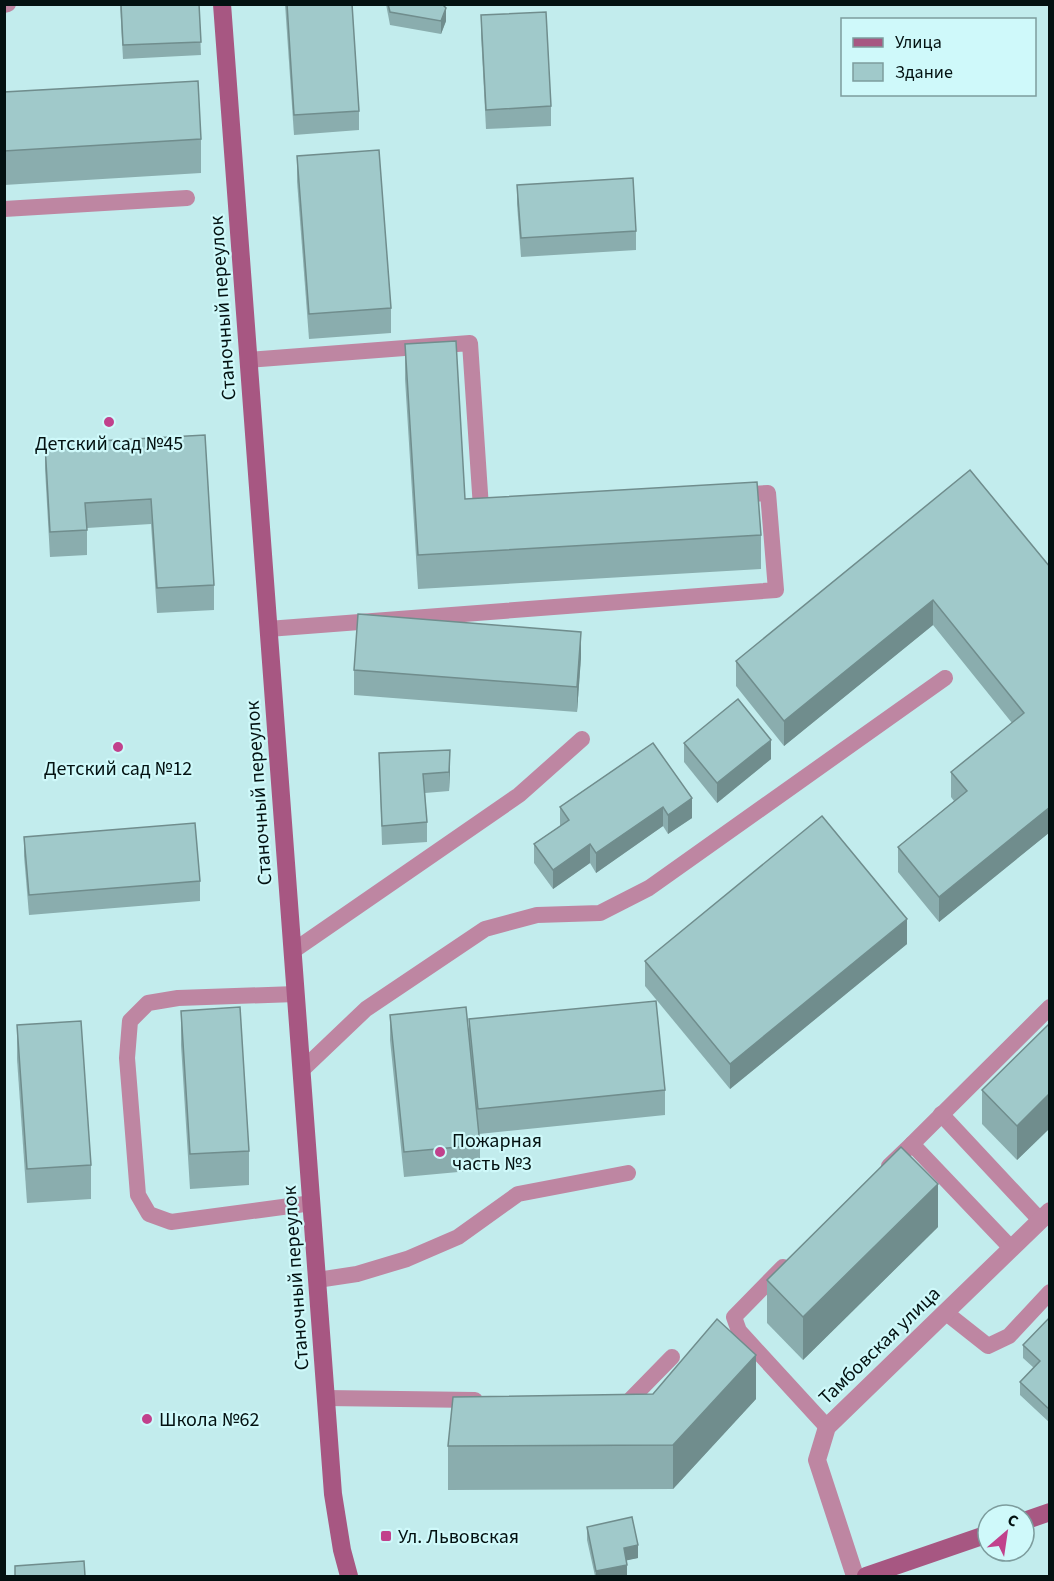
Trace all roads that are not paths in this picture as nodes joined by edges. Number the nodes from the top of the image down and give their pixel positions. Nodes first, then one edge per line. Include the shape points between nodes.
1 (222, 4) edge
2 (187, 198) dead end
3 (4, 208) edge
4 (248, 360) junction
5 (720, 496) edge
6 (505, 507) edge
7 (268, 629) junction
8 (945, 678) dead end
9 (582, 739) dead end
10 (293, 951) junction
11 (296, 994) junction
12 (1050, 1007) edge
13 (302, 1070) junction
14 (942, 1114) junction
15 (912, 1144) junction
16 (628, 1173) dead end
17 (877, 1177) edge
18 (312, 1203) junction
19 (1045, 1215) edge
20 (1011, 1248) junction
21 (799, 1251) edge
22 (317, 1280) junction
23 (1050, 1293) edge
24 (945, 1312) junction
25 (672, 1357) dead end
26 (326, 1398) junction
27 (495, 1401) edge
28 (599, 1402) edge
29 (827, 1427) junction
30 (976, 1538) edge
31 (349, 1576) edge
32 (855, 1576) edge
33 (866, 1576) edge

1 - 4 main road, Станочный переулок
2 - 3 lane
4 - 6 lane via 470,343 481,508
4 - 7 main road, Станочный переулок
5 - 7 lane via 768,494 776,590
7 - 10 main road, Станочный переулок
8 - 13 lane via 649,888 600,913 537,915 485,929 366,1009
9 - 10 lane via 519,795
10 - 11 main road, Станочный переулок
11 - 13 main road, Станочный переулок
11 - 18 lane via 178,998 148,1004 130,1021 127,1058 138,1195 149,1214 171,1222
12 - 14 lane
13 - 18 main road, Станочный переулок
14 - 15 lane
14 - 19 lane
15 - 17 lane
15 - 20 lane
16 - 22 lane via 518,1194 458,1237 407,1259 357,1274
18 - 22 main road, Станочный переулок
19 - 20 street, Тамбовская улица
20 - 24 street, Тамбовская улица
21 - 29 lane via 735,1317 739,1331
22 - 26 main road, Станочный переулок
23 - 24 lane via 1009,1336 988,1346
24 - 29 street, Тамбовская улица
25 - 28 lane via 628,1402
26 - 27 lane
26 - 31 main road, Станочный переулок via 333,1494
29 - 32 street, Тамбовская улица via 817,1460
30 - 33 main road

